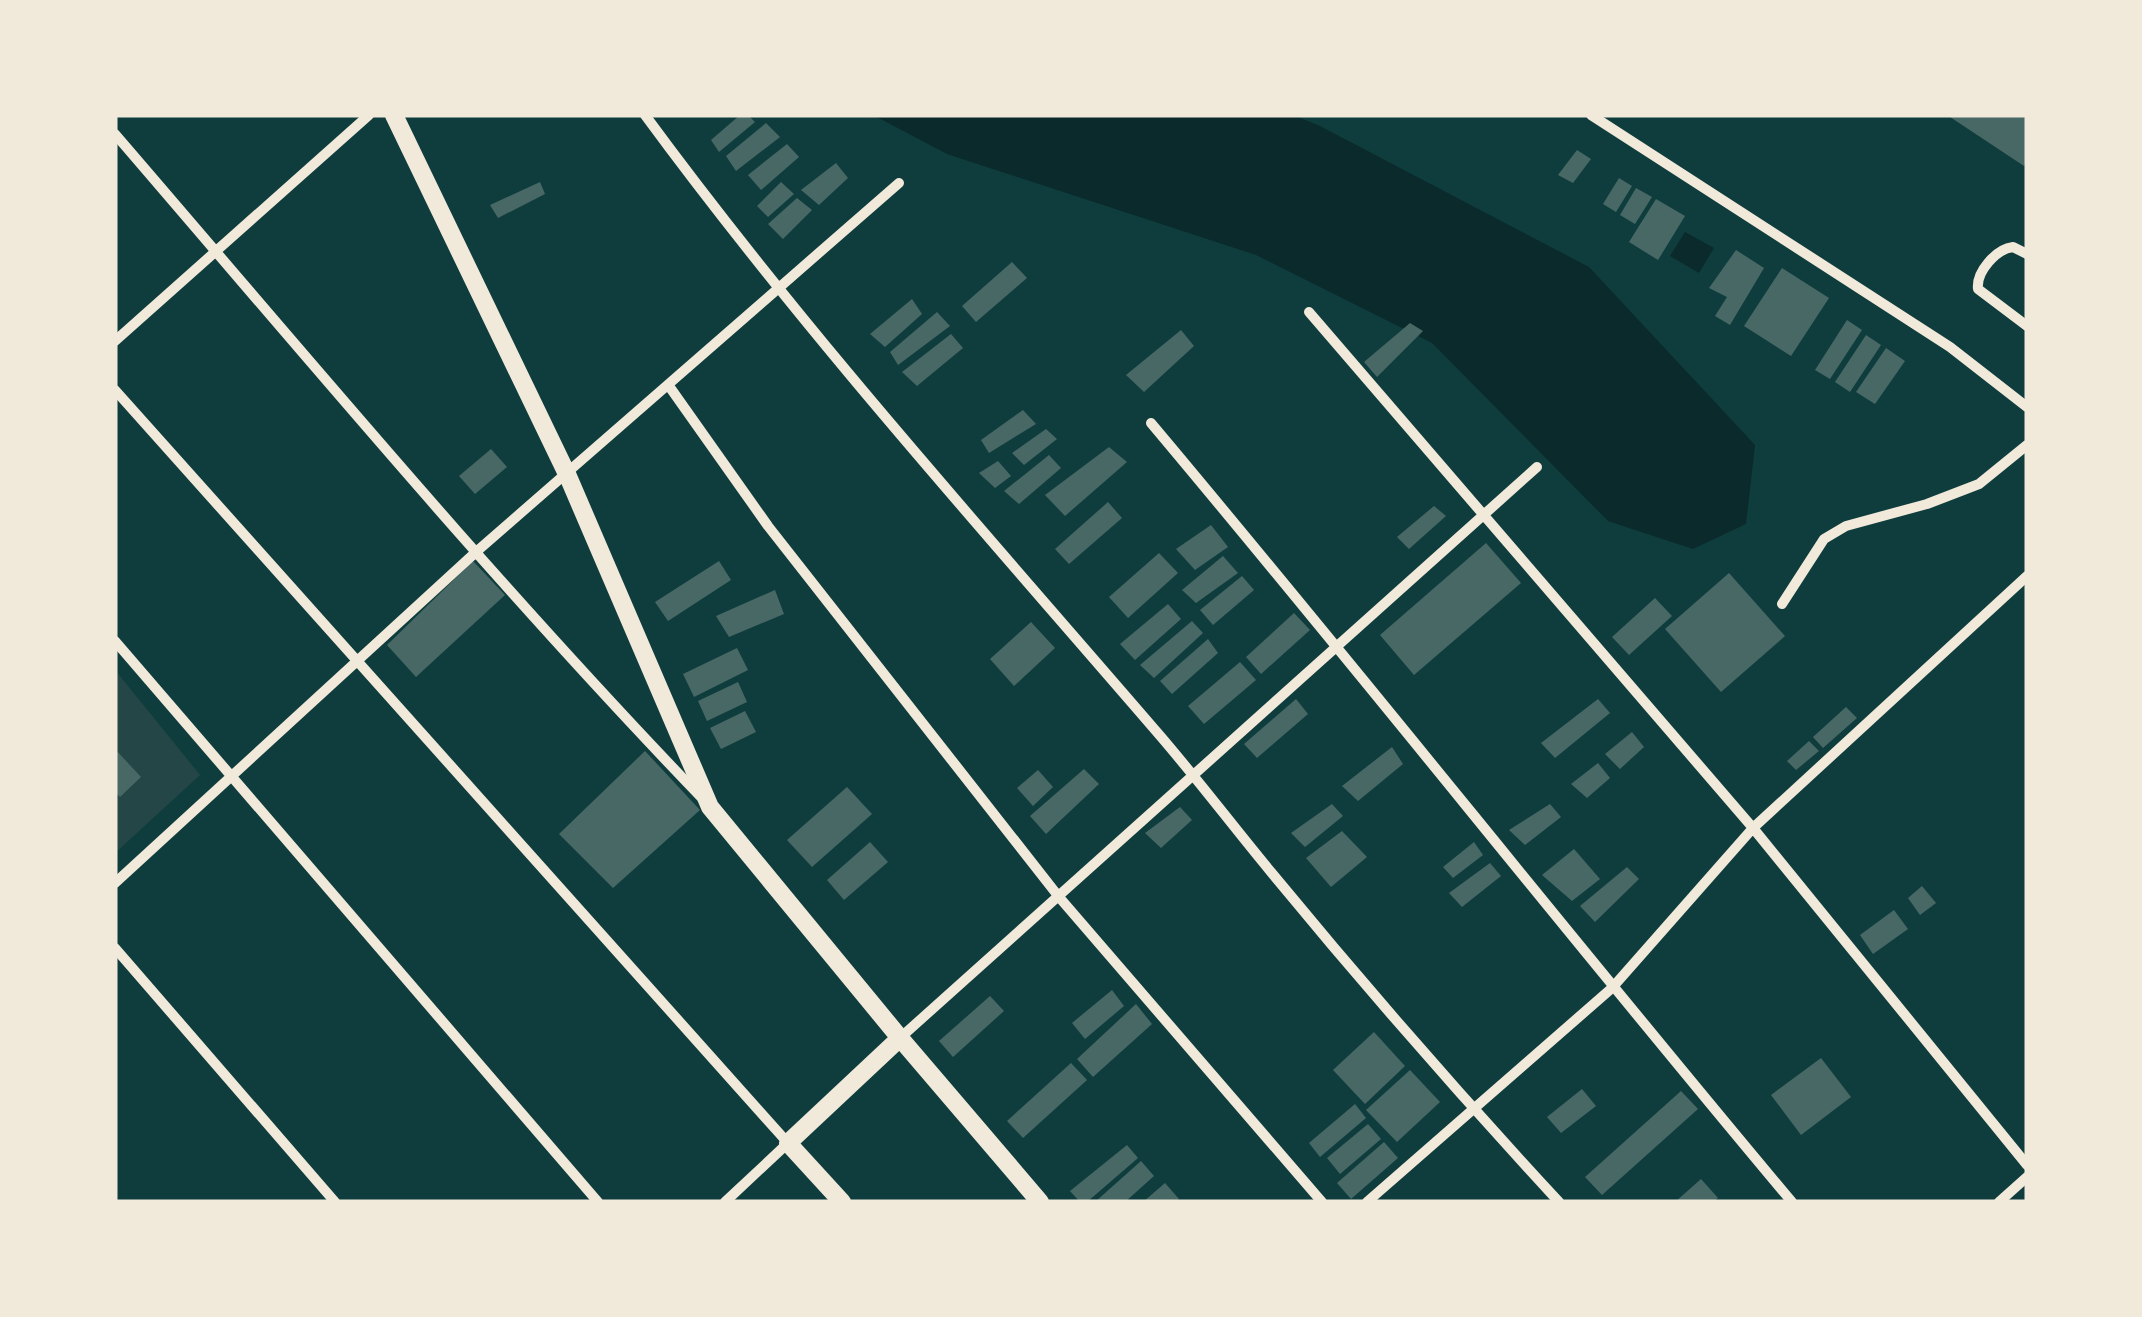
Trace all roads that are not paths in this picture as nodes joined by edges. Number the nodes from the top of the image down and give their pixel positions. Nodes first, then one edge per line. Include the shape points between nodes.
1 (370, 115) edge
2 (394, 115) edge
3 (645, 115) edge
4 (1592, 115) edge
5 (115, 134) edge
6 (899, 183) dead end
7 (216, 252) junction
8 (2027, 254) edge
9 (781, 289) junction
10 (1309, 312) dead end
11 (2027, 326) edge
12 (115, 340) edge
13 (669, 386) junction
14 (115, 390) edge
15 (2027, 407) edge
16 (1151, 424) dead end
17 (2027, 444) edge
18 (1537, 467) dead end
19 (566, 474) junction
20 (1484, 514) junction
21 (476, 552) junction
22 (2027, 576) edge
23 (1782, 604) dead end
24 (115, 641) edge
25 (1338, 645) junction
26 (358, 659) junction
27 (1193, 774) junction
28 (232, 775) junction
29 (710, 807) junction
30 (1753, 828) junction
31 (115, 883) edge
32 (1059, 897) junction
33 (115, 948) edge
34 (1612, 988) junction
35 (900, 1038) junction
36 (1472, 1108) junction
37 (788, 1143) junction
38 (2027, 1165) edge
39 (2027, 1177) edge
40 (334, 1202) edge
41 (598, 1202) edge
42 (725, 1202) edge
43 (842, 1202) edge
44 (1040, 1202) edge
45 (1322, 1202) edge
46 (1366, 1202) edge
47 (1559, 1202) edge
48 (1792, 1202) edge
49 (1998, 1202) edge

1 - 7 street
2 - 19 main road
3 - 9 street
4 - 15 street via 1950,347
5 - 7 street
6 - 9 street
7 - 12 street
7 - 21 street
8 - 11 street via 2002,250 1976,284
9 - 13 street
9 - 27 street
10 - 20 street
13 - 19 street
13 - 32 street via 768,526
14 - 26 street
16 - 25 street
17 - 23 street via 1980,484 1835,532
18 - 20 street
19 - 21 street
19 - 29 main road
20 - 25 street
20 - 30 street
21 - 26 street
21 - 29 street
22 - 30 street
24 - 28 street
25 - 27 street
25 - 34 street
26 - 28 street
26 - 37 street
27 - 32 street
27 - 36 street
28 - 31 street
28 - 41 street
29 - 35 main road
30 - 34 street
30 - 38 street
32 - 35 street
32 - 45 street
33 - 40 street
34 - 36 street
34 - 48 street
35 - 37 main road
35 - 44 main road
36 - 46 street
36 - 47 street
37 - 42 street
37 - 43 main road
39 - 49 street

